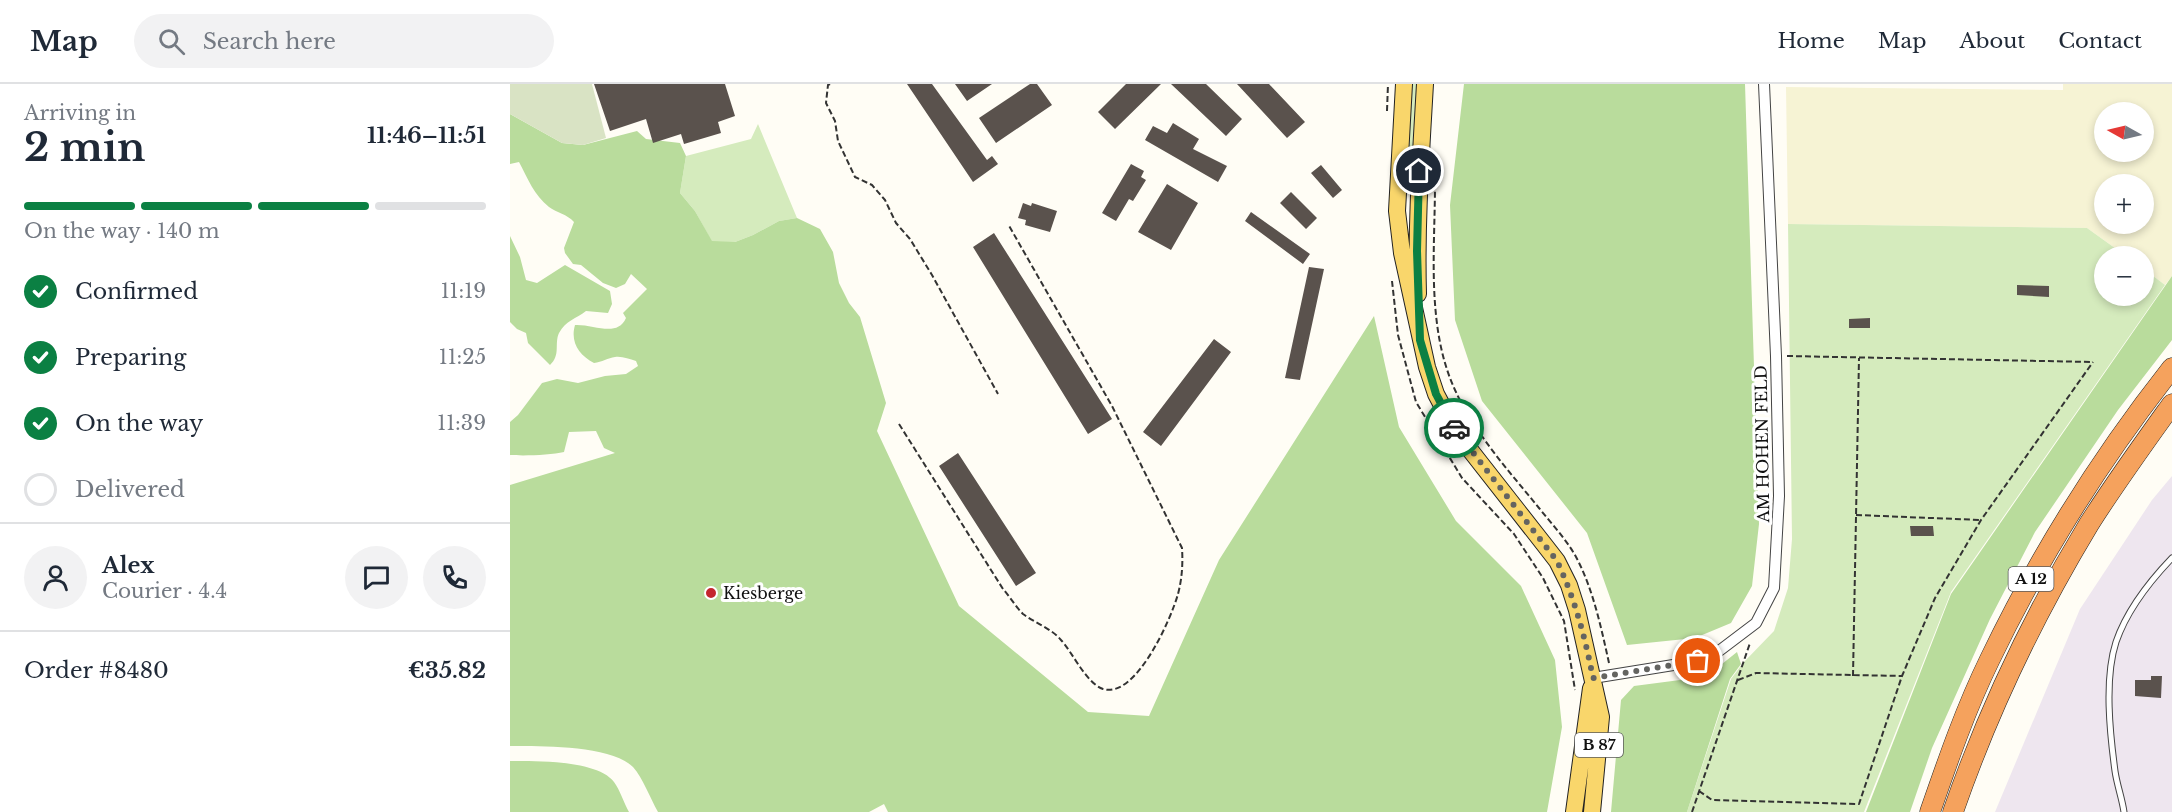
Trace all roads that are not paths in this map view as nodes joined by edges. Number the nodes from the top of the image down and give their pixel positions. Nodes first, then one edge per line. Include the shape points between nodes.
1 (1404, 84) edge
2 (1425, 84) edge
3 (1764, 84) edge
4 (1420, 340) junction
5 (2172, 368) edge
6 (2172, 404) edge
7 (2172, 558) edge
8 (1593, 678) junction
9 (1574, 812) edge
10 (1592, 812) edge
11 (1930, 812) edge
12 (1953, 812) edge
13 (2124, 812) edge

1 - 4 main road, B 87 via 1397,211
2 - 4 main road, B 87 via 1417,251
3 - 8 street, AM HOHEN FELD via 1779,496 1776,573 1771,595 1756,623 1719,651 1698,661
4 - 8 main road, B 87 via 1436,394 1456,432 1557,561 1577,610
5 - 11 highway, A 12 via 2108,454 2027,586 1968,709
6 - 12 highway, A 12 via 2090,524 2049,594 1987,722
7 - 13 lane via 2132,609 2112,662 2110,705 2115,773
8 - 9 main road, B 87
8 - 10 main road, B 87 via 1601,717

